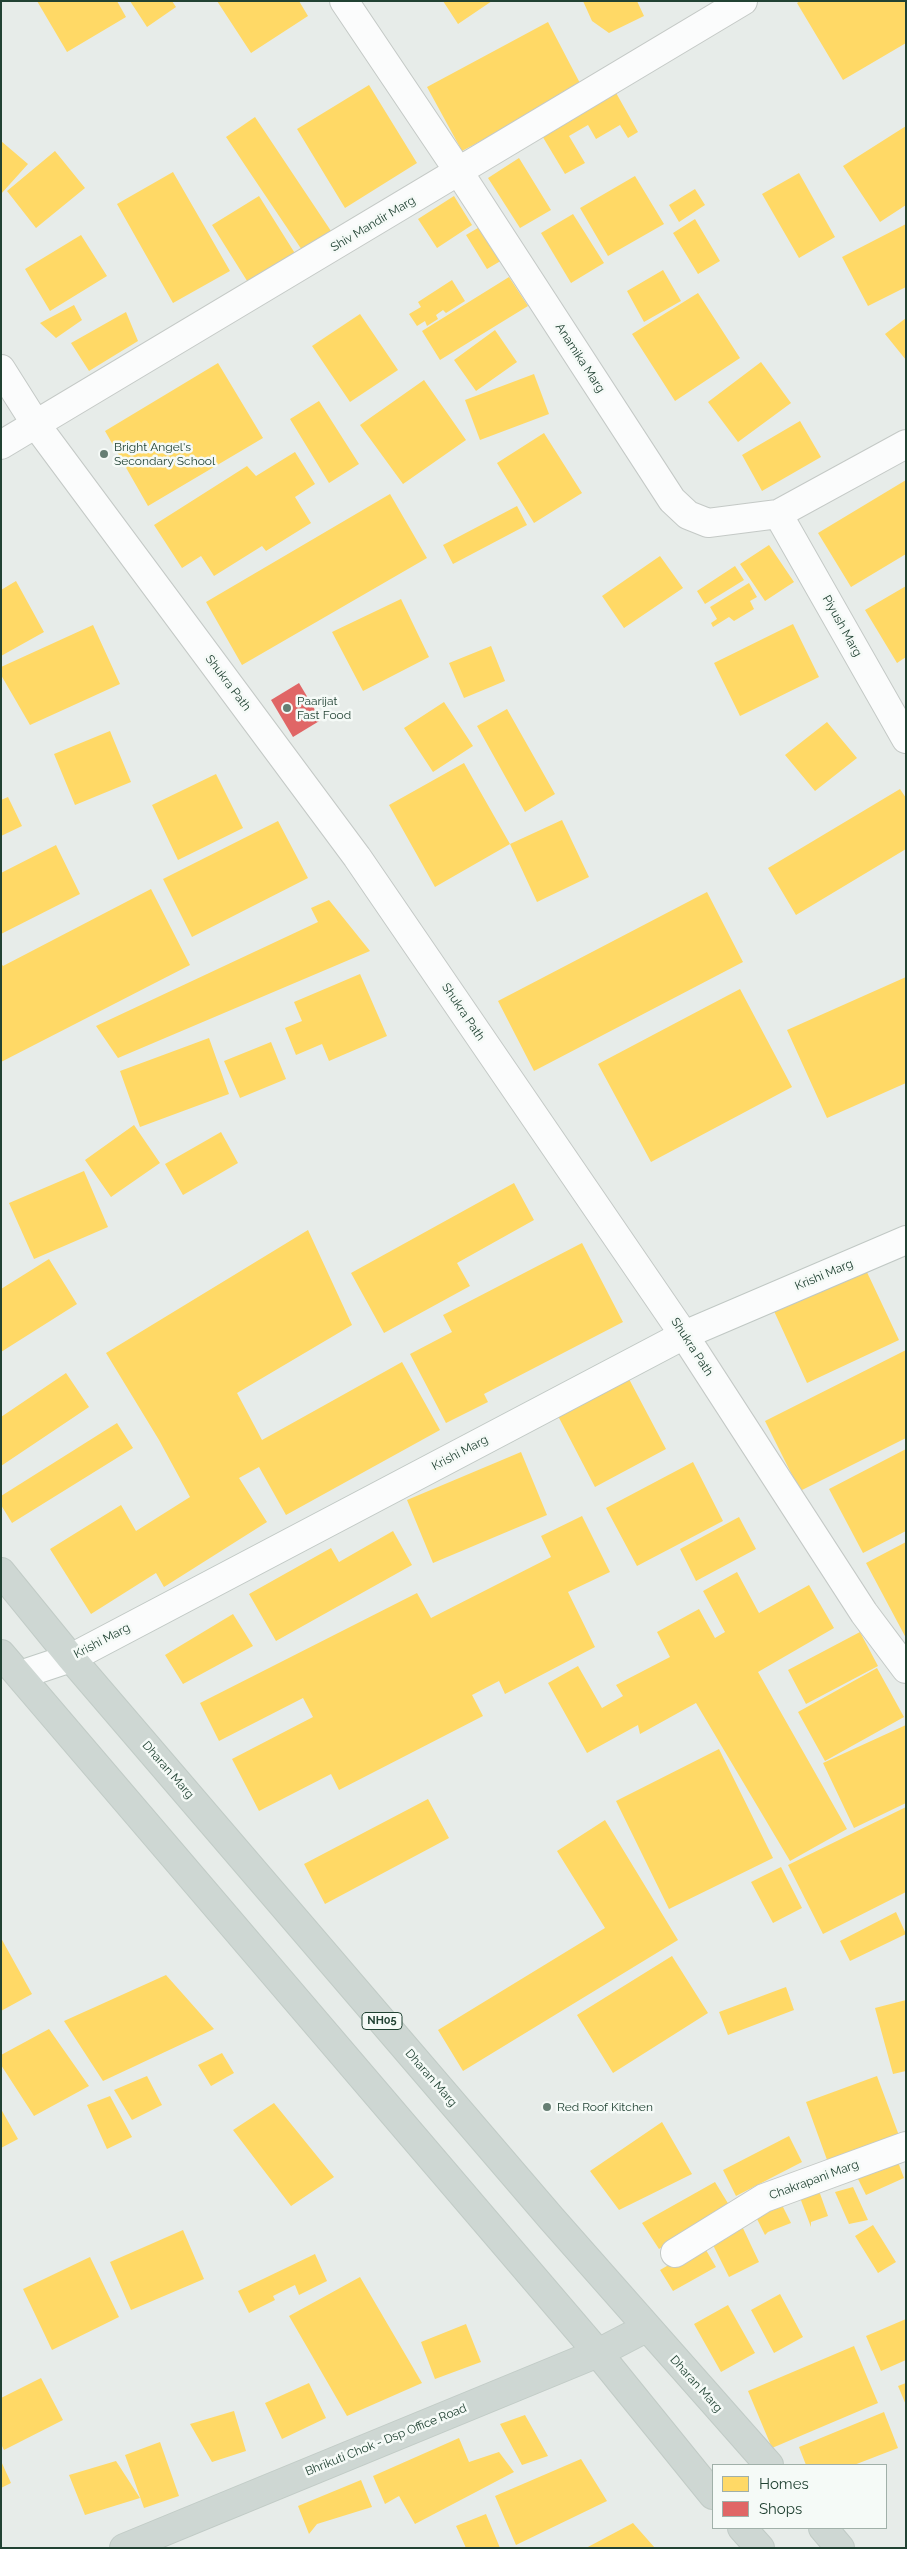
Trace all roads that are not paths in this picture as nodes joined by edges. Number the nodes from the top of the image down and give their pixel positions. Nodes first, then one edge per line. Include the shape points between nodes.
1 (344, 1) edge
2 (743, 1) edge
3 (459, 172) junction
4 (1, 369) edge
5 (38, 426) junction
6 (906, 444) edge
7 (1, 445) edge
8 (778, 514) junction
9 (906, 739) edge
10 (906, 1240) edge
11 (684, 1335) junction
12 (1, 1572) edge
13 (1, 1654) edge
14 (71, 1658) junction
15 (906, 1669) edge
16 (10, 1679) edge
17 (906, 2146) edge
18 (675, 2253) dead end
19 (646, 2328) junction
20 (598, 2353) junction
21 (768, 2464) edge
22 (712, 2494) edge
23 (743, 2529) edge
24 (824, 2529) edge
25 (124, 2548) edge
26 (760, 2548) edge
27 (840, 2548) edge

1 - 3 street, Anamika Marg
2 - 3 street, Shiv Mandir Marg
3 - 5 street, Shiv Mandir Marg
3 - 8 street, Anamika Marg via 672,500 688,514 708,523
4 - 5 street, Shukra Path
5 - 7 street, Shiv Mandir Marg
5 - 11 street, Shukra Path via 357,857
6 - 8 street, Anamika Marg
8 - 9 street, Piyush Marg
10 - 11 street, Krishi Marg
11 - 14 street, Krishi Marg
11 - 15 street, Shukra Path via 864,1613
12 - 14 main road, Dharan Marg / NH05
13 - 16 main road
14 - 16 street, Krishi Marg
14 - 19 main road, Dharan Marg / NH05
16 - 20 main road
17 - 18 street, Chakrapani Marg via 764,2198
19 - 20 main road, Bhrikuti Chok - Dsp Office Road
19 - 21 main road, Dharan Marg / NH05
20 - 22 main road
20 - 25 main road, Bhrikuti Chok - Dsp Office Road
23 - 26 main road
24 - 27 main road

